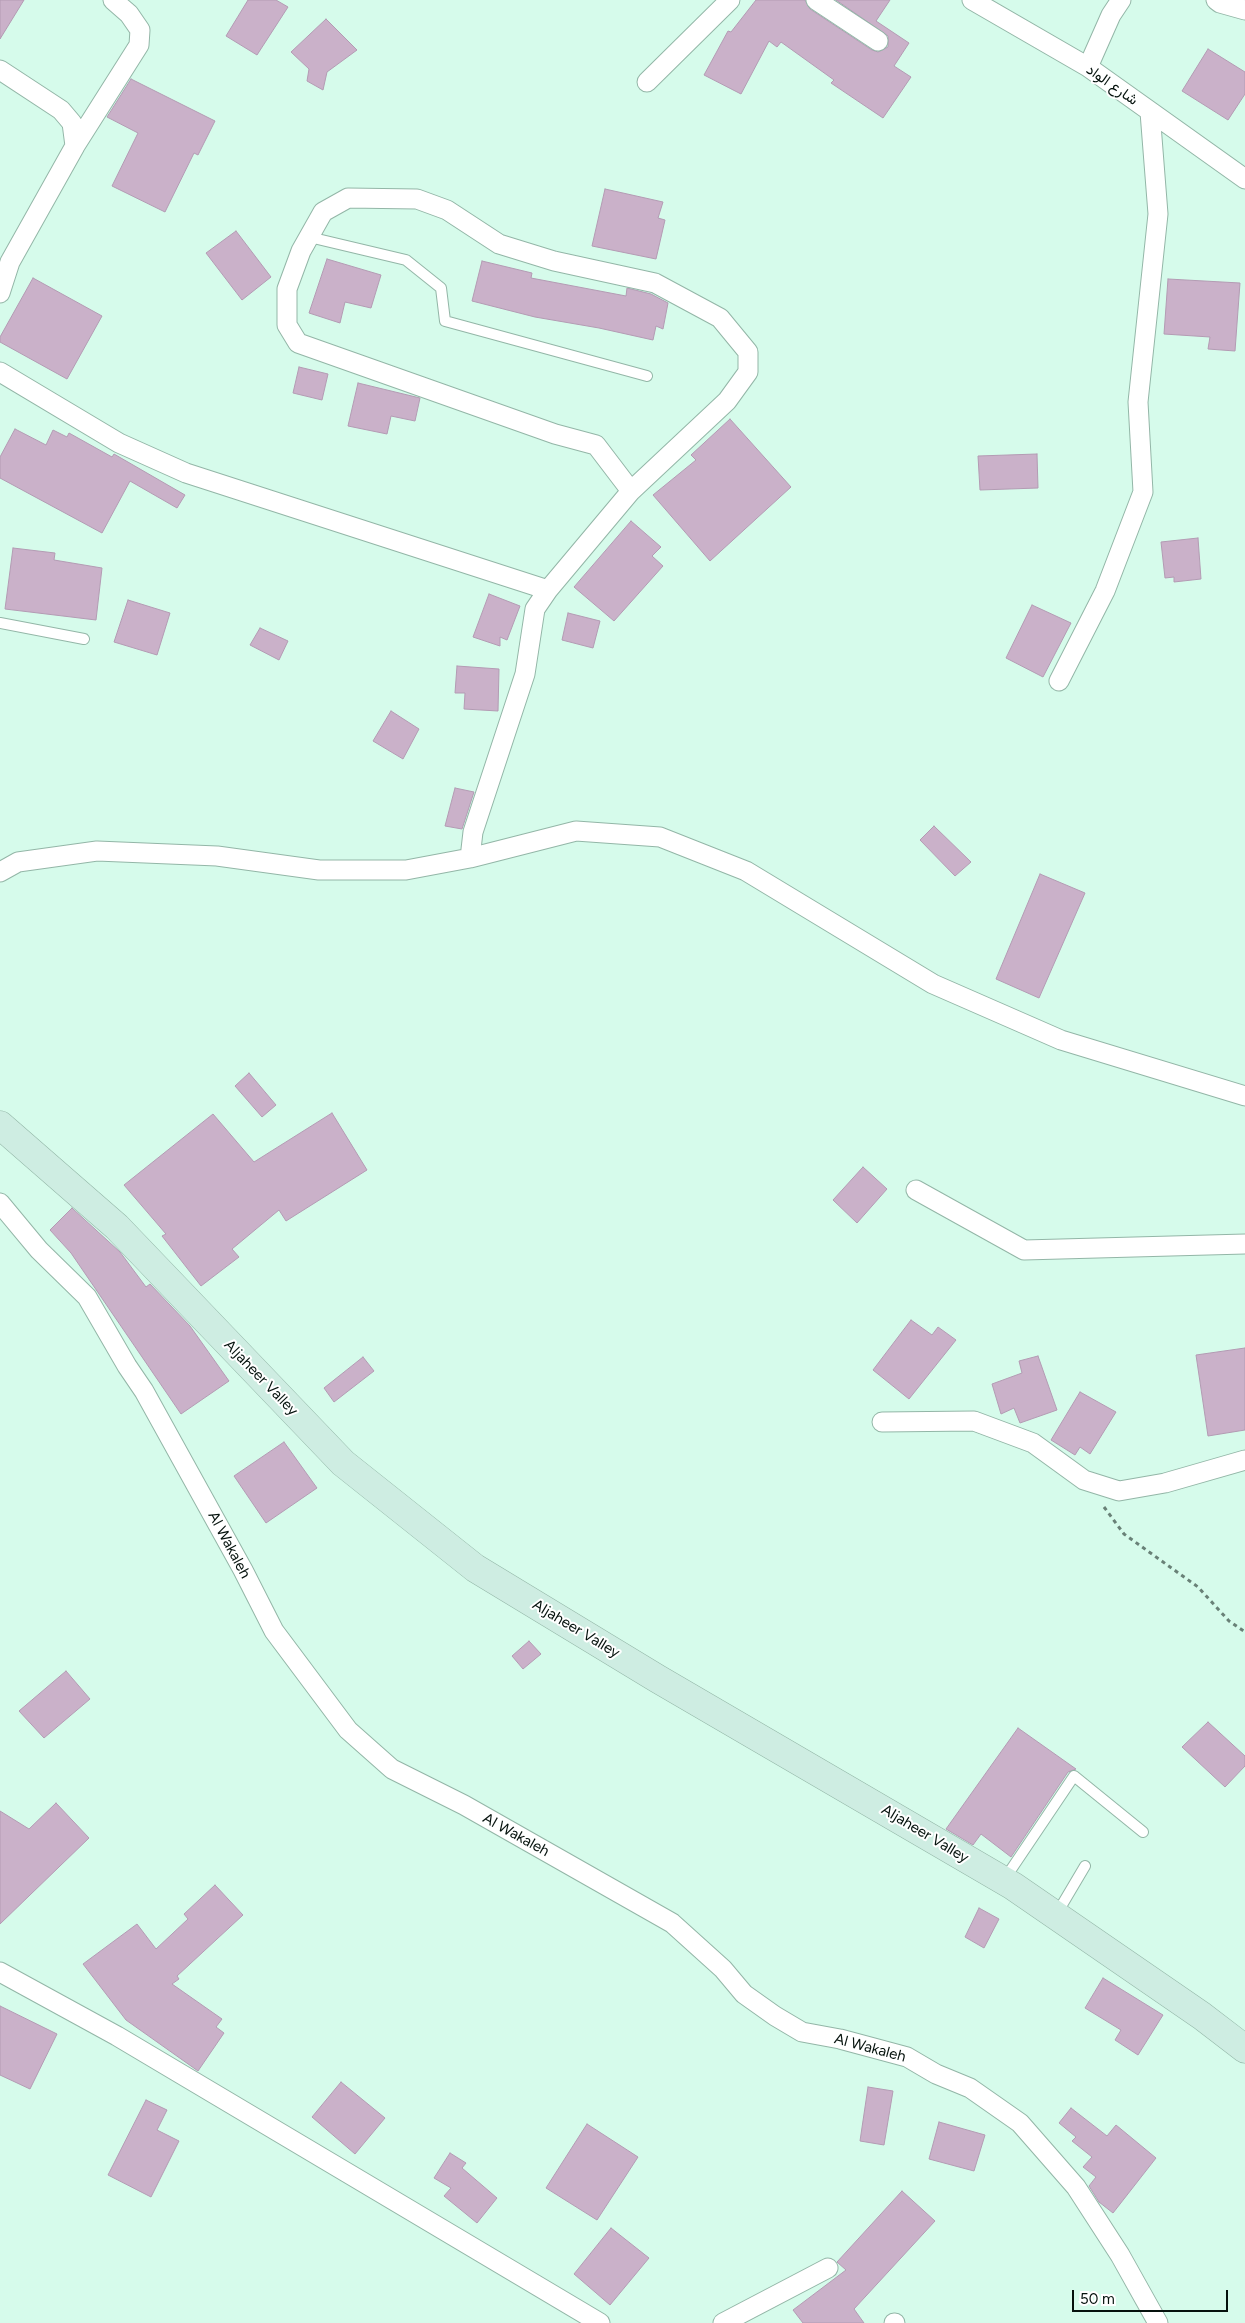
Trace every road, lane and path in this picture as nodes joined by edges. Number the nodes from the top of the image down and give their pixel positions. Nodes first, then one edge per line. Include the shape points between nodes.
1 (113, 0) edge
2 (730, 0) edge
3 (816, 0) edge
4 (972, 0) edge
5 (1121, 0) edge
6 (1216, 0) edge
7 (1245, 10) edge
8 (878, 41) dead end
9 (1088, 67) junction
10 (0, 70) edge
11 (647, 82) dead end
12 (1150, 112) junction
13 (75, 146) junction
14 (1245, 179) edge
15 (309, 237) junction
16 (5, 261) edge
17 (0, 293) edge
18 (0, 372) edge
19 (648, 376) dead end
20 (631, 491) junction
21 (548, 590) junction
22 (0, 623) edge
23 (84, 639) dead end
24 (1059, 681) dead end
25 (470, 858) junction
26 (0, 872) edge
27 (1245, 1096) edge
28 (0, 1115) edge
29 (0, 1126) edge
30 (24, 1146) junction
31 (916, 1190) dead end
32 (0, 1203) edge
33 (1245, 1244) edge
34 (882, 1422) dead end
35 (1245, 1460) edge
36 (1084, 1480) junction
37 (1245, 1632) edge
38 (1143, 1832) dead end
39 (1085, 1866) dead end
40 (1004, 1881) junction
41 (1055, 1916) junction
42 (0, 1972) edge
43 (1245, 2049) edge
44 (828, 2268) dead end
45 (600, 2323) edge
46 (723, 2323) edge
47 (1158, 2323) edge

1 - 13 street via 129,14 140,30 139,45
2 - 11 street
3 - 8 street
4 - 9 street, شارع الواد
5 - 9 street
6 - 7 street
9 - 12 street, شارع الواد
10 - 13 street via 61,110 72,123
12 - 14 street, شارع الواد
12 - 24 street via 1158,214 1138,402 1143,492 1105,591
13 - 16 street
15 - 19 lane via 406,260 441,288 445,321
15 - 20 street via 287,289 287,325 298,343 555,434 596,445
15 - 20 street via 323,212 348,198 417,199 448,210 499,244 554,261 655,283 720,318 748,352 748,372 727,401
16 - 17 street
18 - 21 street via 119,443 186,472
20 - 21 street
21 - 25 street via 535,609 525,674 473,832
22 - 23 lane
25 - 26 street via 406,870 319,870 217,856 97,851 18,862
25 - 27 street via 576,831 660,837 746,870 933,984 1061,1040
28 - 30 street, Aljaheer Valley
29 - 30 street, Aljaheer Valley
30 - 40 street, Aljaheer Valley via 117,1227 343,1463 475,1568
31 - 33 street via 1024,1250
32 - 47 street, Al Wakaleh via 39,1250 87,1297 144,1391 274,1630 348,1730 392,1769 464,1805 672,1923 723,1969 744,1994 802,2032 840,2038 907,2057 970,2088 1020,2123 1076,2187 1120,2255
34 - 36 street via 974,1421 1033,1443
35 - 36 street via 1119,1491
36 - 37 path via 1124,1534 1198,1587 1229,1621
38 - 40 lane via 1074,1776
39 - 41 lane
40 - 41 street, Aljaheer Valley
41 - 43 street, Aljaheer Valley
42 - 45 street via 117,2036
44 - 46 street

